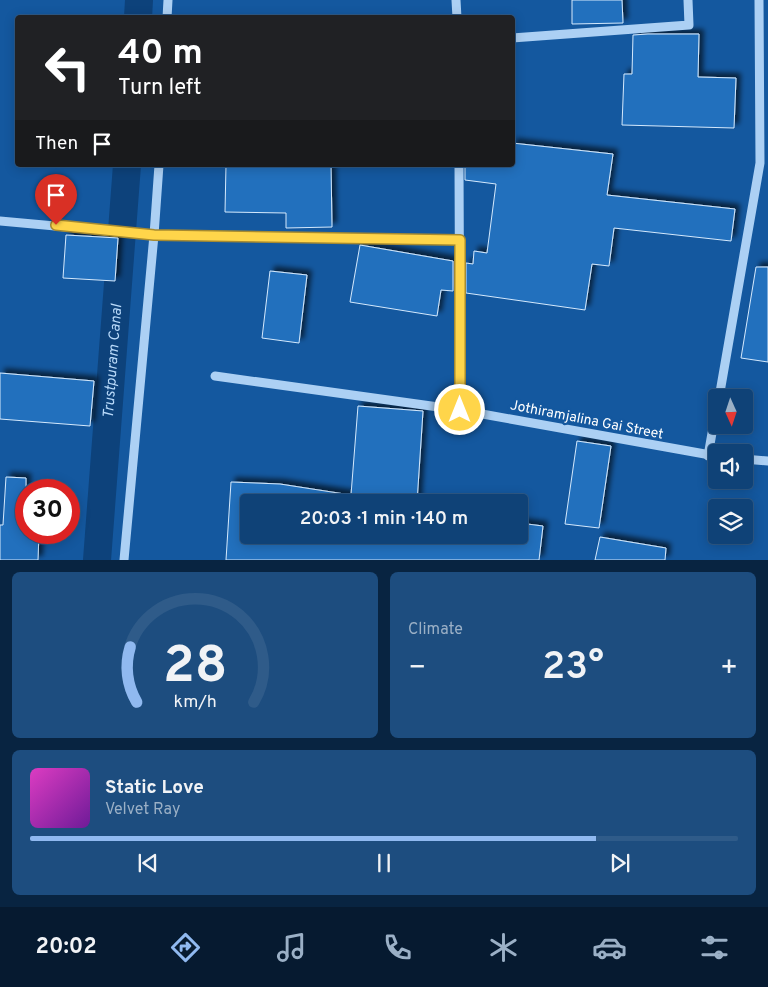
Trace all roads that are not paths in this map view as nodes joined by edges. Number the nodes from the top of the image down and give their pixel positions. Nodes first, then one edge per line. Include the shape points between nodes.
1 (168, 0) edge
2 (456, 0) edge
3 (688, 0) edge
4 (759, 0) edge
5 (167, 15) edge
6 (457, 15) edge
7 (515, 38) edge
8 (764, 163) edge
9 (158, 167) edge
10 (459, 167) edge
11 (0, 221) edge
12 (154, 235) junction
13 (460, 240) junction
14 (215, 376) dead end
15 (720, 389) edge
16 (460, 410) junction
17 (708, 455) edge
18 (753, 460) edge
19 (768, 461) edge
20 (124, 560) edge

1 - 5 street
2 - 6 street
3 - 7 street via 689,25
4 - 8 street
8 - 15 street
9 - 12 street
10 - 13 street
11 - 12 street
12 - 13 street
12 - 20 street
13 - 16 street
14 - 16 street, Jothiramjalina Gai Street
16 - 17 street, Jothiramjalina Gai Street
18 - 19 street

